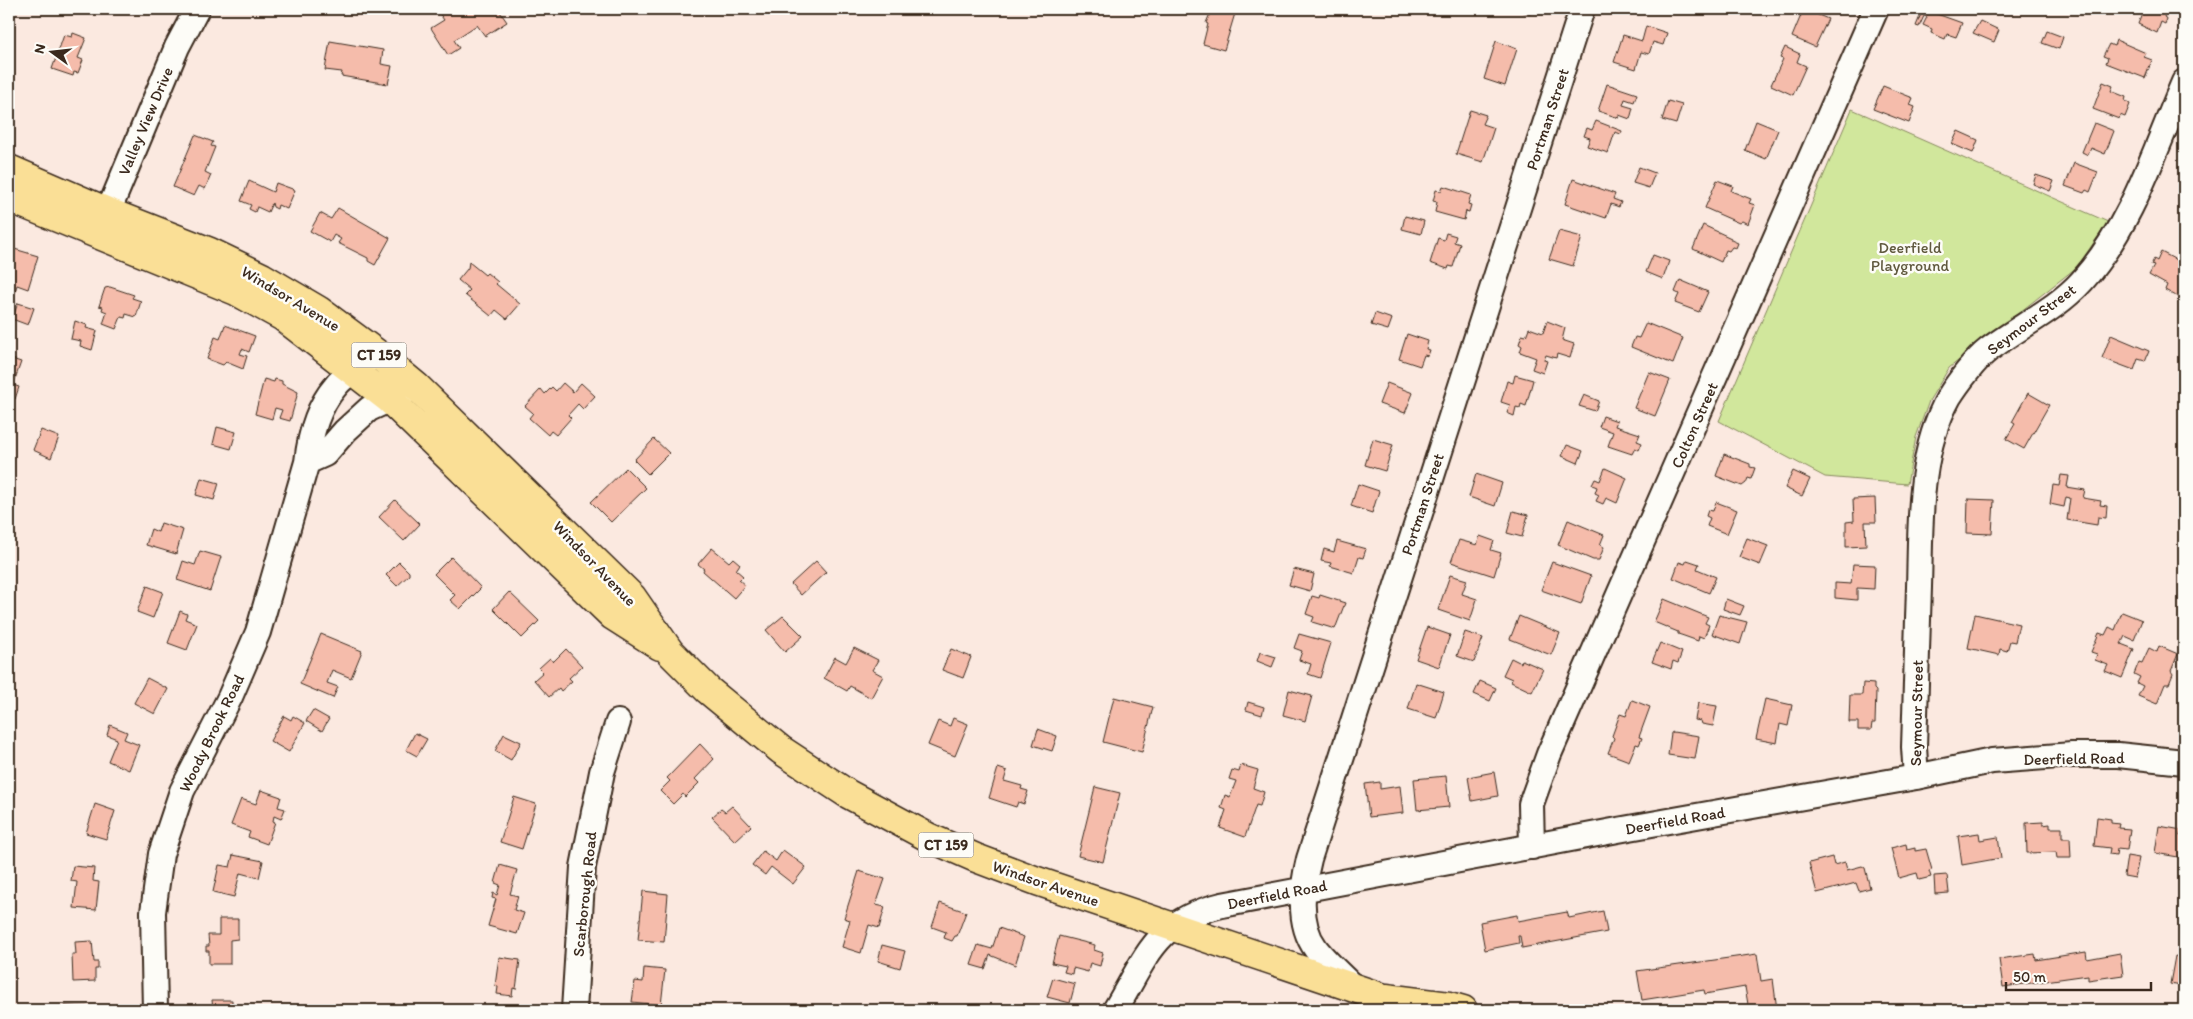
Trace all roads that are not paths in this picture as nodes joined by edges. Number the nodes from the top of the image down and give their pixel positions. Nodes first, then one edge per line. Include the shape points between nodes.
1 (197, 9) edge
2 (1582, 9) edge
3 (1876, 9) edge
4 (2184, 82) edge
5 (9, 168) edge
6 (9, 198) edge
7 (103, 223) junction
8 (376, 352) junction
9 (355, 370) junction
10 (417, 387) junction
11 (389, 399) junction
12 (308, 462) junction
13 (670, 652) junction
14 (618, 722) dead end
15 (2184, 762) edge
16 (1916, 777) junction
17 (1532, 847) junction
18 (1303, 889) junction
19 (1172, 926) junction
20 (1355, 989) junction
21 (1395, 1004) edge
22 (155, 1010) edge
23 (574, 1010) edge
24 (1116, 1010) edge
25 (1463, 1010) edge

1 - 7 street, Valley View Drive via 177,46
2 - 18 street, Portman Street via 1316,835
3 - 17 street, Colton Street via 1550,754 1531,804
4 - 16 street, Seymour Street via 2129,212 2099,261 2055,304 1986,352 1950,396 1937,423 1930,444 1922,494 1914,747
5 - 7 main road, Windsor Avenue / CT 159
6 - 7 main road, Windsor Avenue / CT 159
7 - 8 main road, Windsor Avenue / CT 159 via 210,252 262,277 318,310
7 - 9 main road, Windsor Avenue / CT 159 via 283,317
8 - 9 street, Woody Brook Road
8 - 10 main road, Windsor Avenue / CT 159
9 - 11 main road, Windsor Avenue / CT 159
9 - 12 street, Woody Brook Road via 335,386 317,415
10 - 11 street
10 - 13 main road, Windsor Avenue / CT 159 via 632,598
11 - 12 street via 369,409 325,454
11 - 13 main road, Windsor Avenue / CT 159 via 613,616
12 - 22 street, Woody Brook Road via 258,632 230,697 182,791 161,854 153,912
13 - 19 main road, Windsor Avenue / CT 159 via 726,706 782,750 891,818 984,861
14 - 23 street, Scarborough Road via 602,772 583,867
15 - 16 street, Deerfield Road via 2118,755 2035,757 1992,761
16 - 17 street, Deerfield Road
17 - 18 street, Deerfield Road
18 - 19 street, Deerfield Road via 1212,907
18 - 20 street, Portman Street via 1310,938 1319,952
19 - 20 main road, Windsor Avenue / CT 159
19 - 24 street, Deerfield Road via 1149,950
20 - 21 main road, Windsor Avenue / CT 159
21 - 25 main road, Windsor Avenue / CT 159 via 1449,1006

